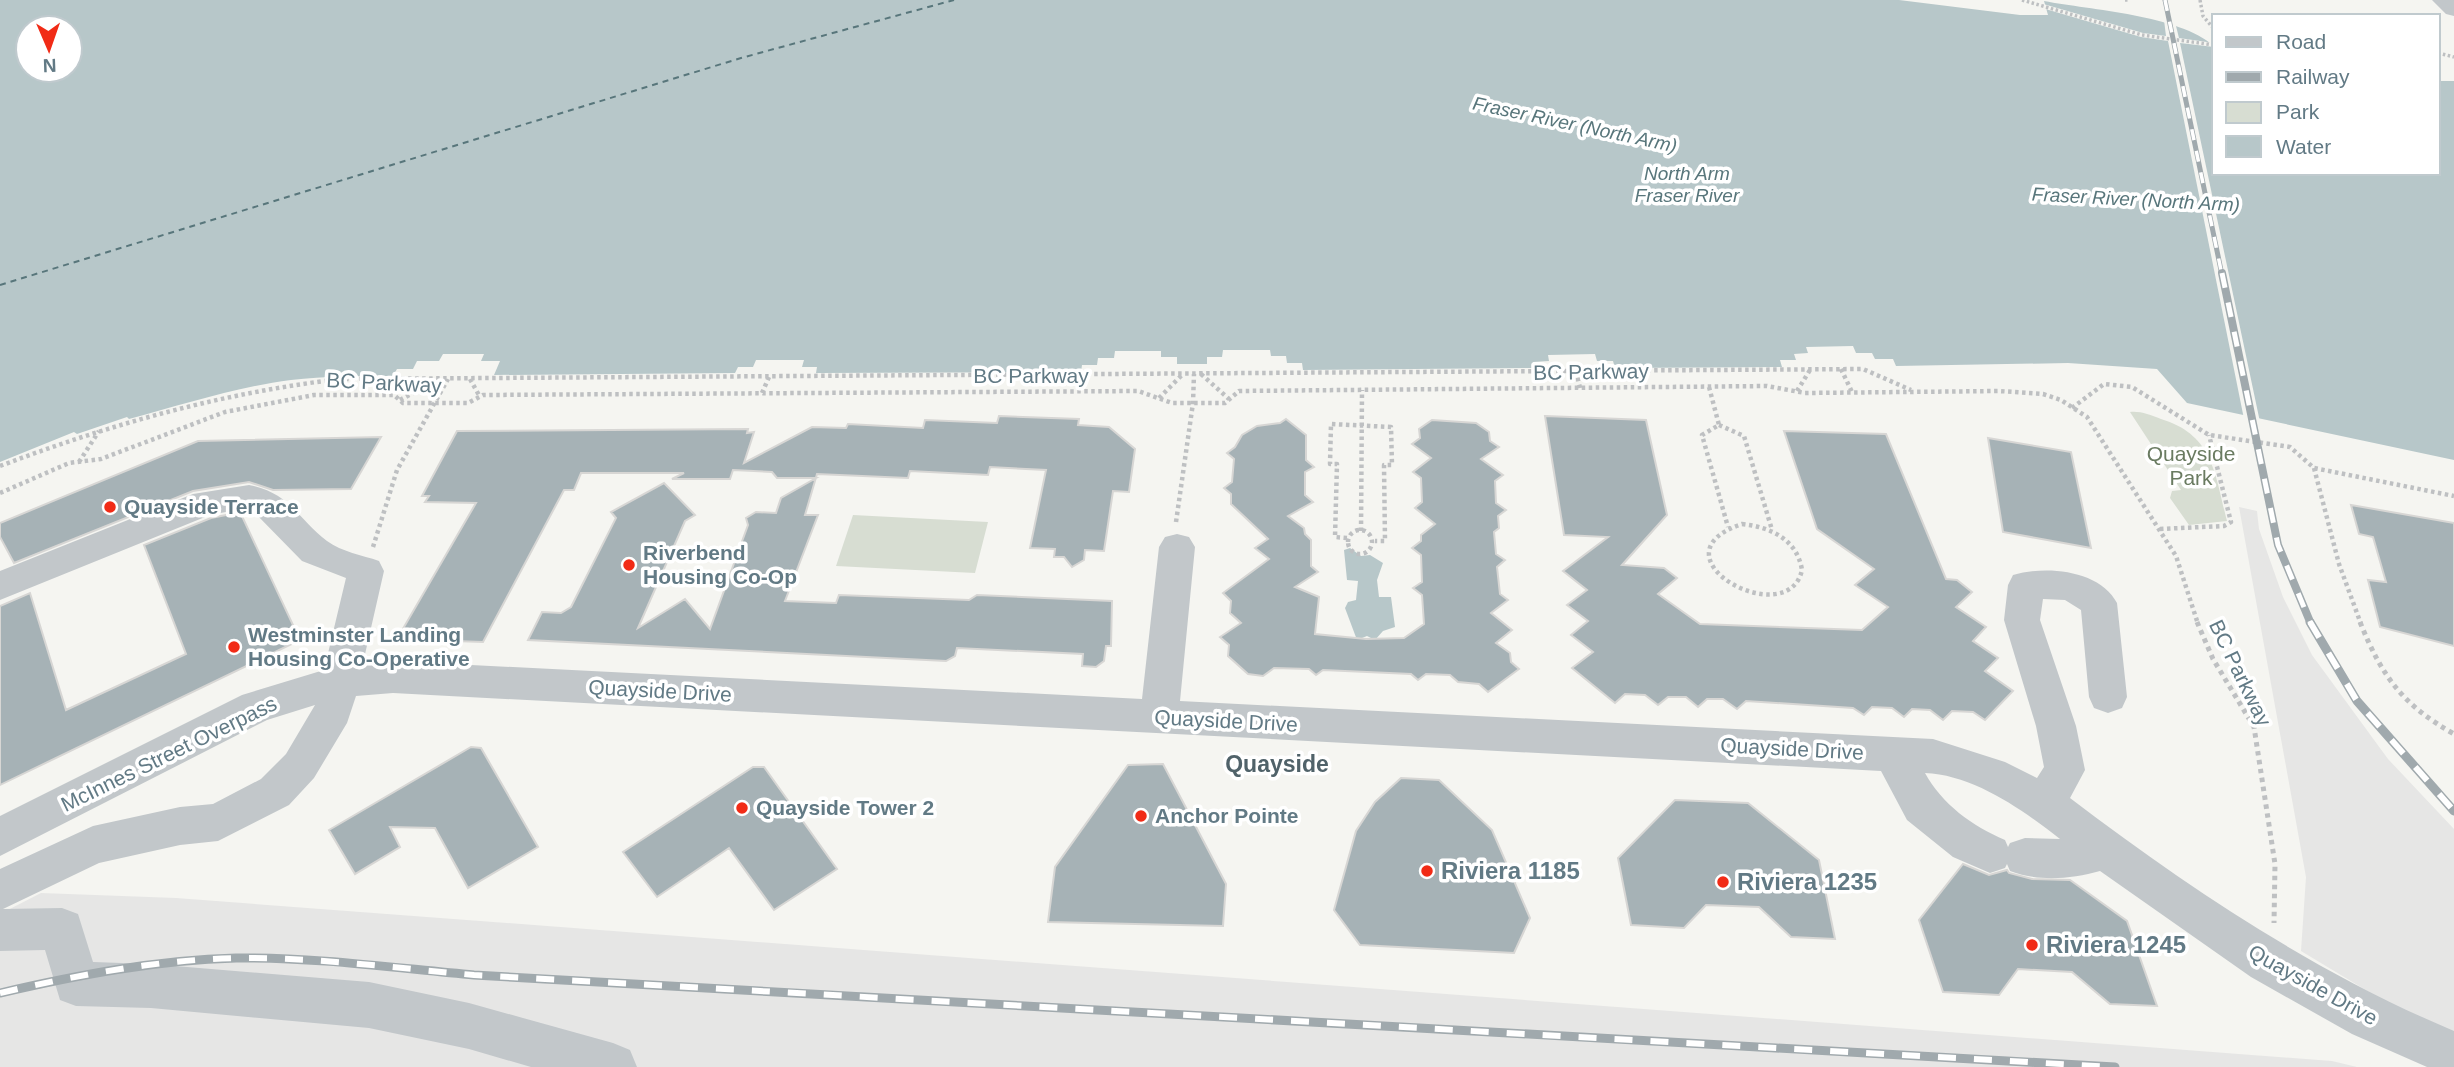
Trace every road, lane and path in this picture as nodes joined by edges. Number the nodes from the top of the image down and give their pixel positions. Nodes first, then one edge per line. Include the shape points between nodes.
1 (2022, 0) edge
2 (2200, 0) edge
3 (2443, 0) edge
4 (2454, 9) edge
5 (2212, 27) edge
6 (2212, 45) edge
7 (1811, 369) junction
8 (1841, 369) junction
9 (1576, 371) junction
10 (1184, 374) junction
11 (1194, 374) junction
12 (1201, 374) junction
13 (769, 377) junction
14 (439, 379) junction
15 (449, 379) junction
16 (470, 379) junction
17 (1709, 387) junction
18 (1580, 388) junction
19 (1362, 390) junction
20 (1797, 391) junction
21 (1852, 392) junction
22 (1914, 392) junction
23 (762, 394) junction
24 (480, 397) junction
25 (1158, 398) junction
26 (1229, 399) junction
27 (400, 401) junction
28 (435, 403) junction
29 (1193, 403) junction
30 (2072, 408) junction
31 (1719, 425) junction
32 (1362, 426) junction
33 (99, 431) junction
34 (2209, 436) junction
35 (78, 462) junction
36 (0, 466) edge
37 (2315, 468) junction
38 (0, 493) edge
39 (2454, 496) edge
40 (1728, 527) junction
41 (2160, 529) junction
42 (1361, 531) junction
43 (1772, 531) junction
44 (1347, 538) junction
45 (1374, 541) junction
46 (1177, 547) joint
47 (366, 571) junction
48 (0, 586) edge
49 (341, 681) junction
50 (2108, 697) dead end
51 (1159, 718) junction
52 (2454, 734) edge
53 (1893, 754) junction
54 (2044, 802) junction
55 (0, 837) edge
56 (2106, 850) junction
57 (0, 890) edge
58 (0, 930) edge
59 (2274, 931) dead end
60 (2454, 1055) edge
61 (613, 1067) edge

1 - 6 path via 2141,35
2 - 5 path via 2203,16
3 - 4 street
7 - 8 path
7 - 9 path
7 - 20 path
8 - 21 path
8 - 22 path via 1863,369
9 - 12 path
9 - 18 path
10 - 11 path
10 - 13 path
10 - 25 path
11 - 12 path
11 - 29 path
12 - 26 path
13 - 16 path
13 - 23 path
14 - 15 path
14 - 27 path
14 - 33 path via 293,384
15 - 16 path
15 - 28 path
16 - 24 path
17 - 18 path, BC Parkway
17 - 20 path, BC Parkway via 1767,386
17 - 31 path
18 - 19 path, BC Parkway
19 - 26 path, BC Parkway via 1239,391
19 - 32 path
20 - 21 path, BC Parkway
21 - 22 path, BC Parkway
22 - 30 path, BC Parkway via 2043,394
23 - 24 path, BC Parkway
23 - 25 path, BC Parkway via 1138,391
24 - 28 path, BC Parkway via 468,403
25 - 29 path, BC Parkway
26 - 29 path, BC Parkway via 1225,403
27 - 28 path, BC Parkway
27 - 35 path, BC Parkway via 394,395 314,395 225,412 101,459
28 - 47 path via 397,470
29 - 46 path via 1175,508
30 - 34 path via 2104,384 2132,387
30 - 41 path, BC Parkway via 2087,417
31 - 40 path via 1702,435
31 - 43 path via 1744,436
32 - 42 path
32 - 44 path via 1331,425 1330,464 1337,464 1335,537
32 - 45 path via 1391,428 1392,465 1384,465 1385,541
33 - 35 path
33 - 36 path
34 - 37 path via 2290,447
34 - 41 path via 2231,522
35 - 38 path, BC Parkway
37 - 39 path
37 - 52 path via 2358,615 2382,668 2417,711
40 - 43 path via 1742,524
40 - 43 path via 1710,541 1711,564 1732,585 1764,595 1791,589 1803,571 1795,548
41 - 59 path, BC Parkway via 2176,556 2213,659 2254,727 2275,863
42 - 44 path
42 - 45 path
44 - 45 path via 1349,547 1360,552 1370,551
46 - 51 street
47 - 48 street via 316,552 267,499 237,496 205,503
47 - 49 street
49 - 51 street, Quayside Drive via 398,677
49 - 55 street, McInnes Street Overpass via 256,707
49 - 57 street via 333,711 300,766 275,792 218,822 93,845
50 - 54 street via 2099,603 2071,586 2026,584 2022,620 2065,770
51 - 53 street, Quayside Drive
53 - 54 street, Quayside Drive via 1933,756 1992,774
53 - 56 street via 1922,807 1968,844 2008,855 2074,859
54 - 56 street, Quayside Drive
56 - 60 street, Quayside Drive via 2267,962 2368,1017
58 - 61 street via 62,929 76,984 369,1005 469,1026

